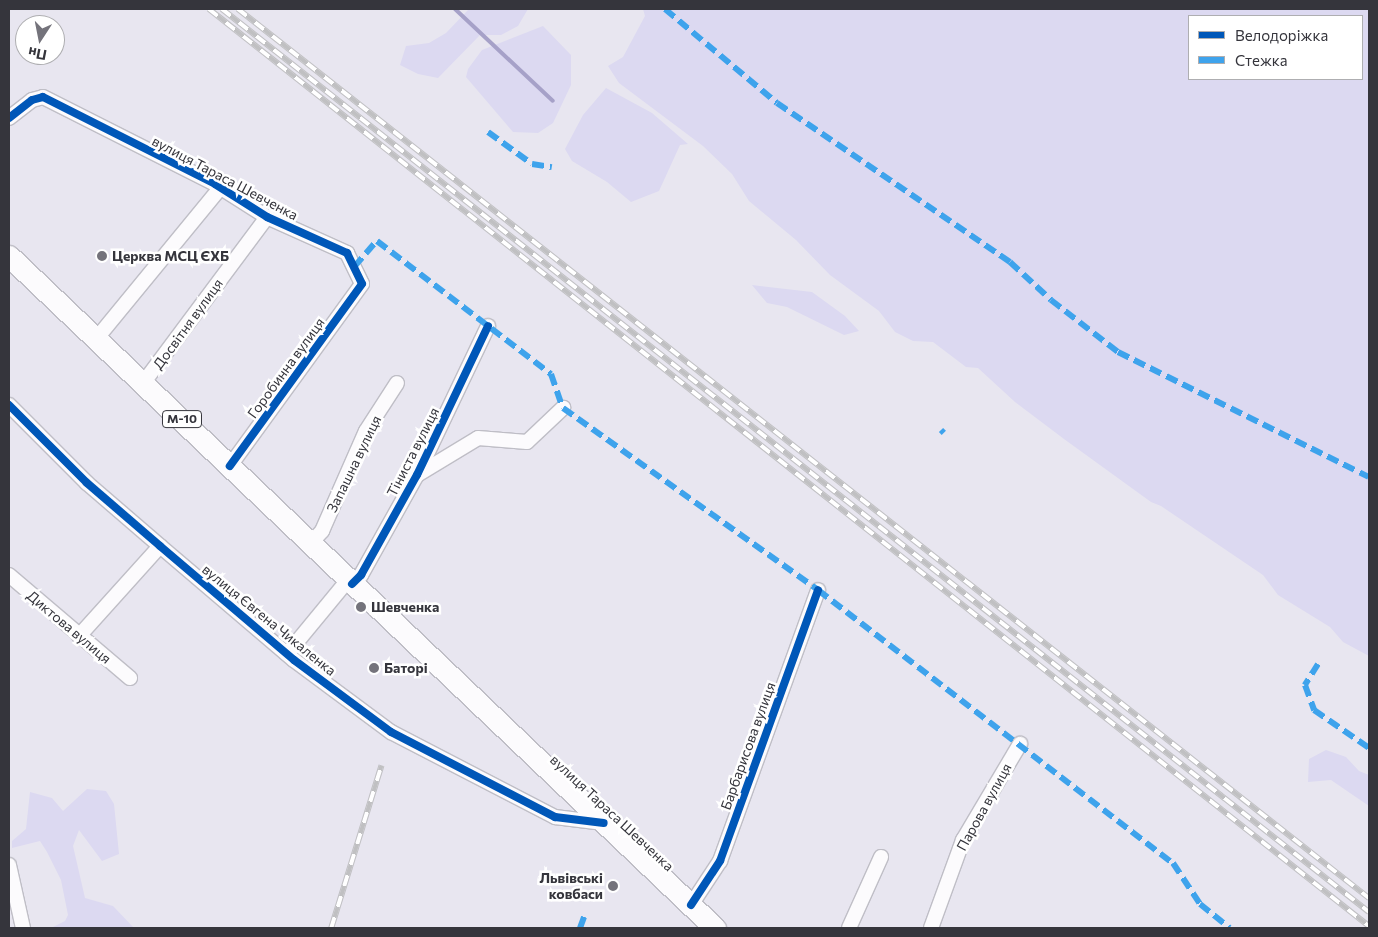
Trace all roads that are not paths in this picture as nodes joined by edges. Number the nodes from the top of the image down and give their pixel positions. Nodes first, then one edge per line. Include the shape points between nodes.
1 (9, 118) edge
2 (221, 187) junction
3 (266, 217) junction
4 (9, 256) edge
5 (362, 284) joint
6 (488, 326) dead end
7 (97, 338) junction
8 (144, 382) junction
9 (397, 383) dead end
10 (9, 404) edge
11 (563, 408) dead end
12 (230, 466) junction
13 (417, 475) junction
14 (310, 544) junction
15 (160, 546) junction
16 (9, 576) edge
17 (350, 582) junction
18 (818, 590) dead end
19 (79, 636) junction
20 (287, 654) junction
21 (130, 678) dead end
22 (1020, 744) dead end
23 (604, 822) junction
24 (881, 857) dead end
25 (9, 865) edge
26 (691, 905) junction
27 (23, 928) edge
28 (715, 928) edge
29 (849, 928) edge
30 (930, 928) edge

1 - 2 street, вулиця Тараса Шевченка via 32,100 43,97
2 - 3 street, вулиця Тараса Шевченка
2 - 7 street
3 - 5 street, вулиця Тараса Шевченка via 347,253
3 - 8 street, Досвітня вулиця
4 - 7 main road, вулиця Тараса Шевченка / М-10
5 - 12 street, Горобинна вулиця
6 - 13 street, Тіниста вулиця
7 - 8 main road, вулиця Тараса Шевченка / М-10
8 - 12 main road, вулиця Тараса Шевченка / М-10
9 - 14 street, Запашна вулиця via 366,431 322,531
10 - 15 street, вулиця Євгена Чикаленка via 87,483
11 - 13 street, Тіниста вулиця via 527,442 478,438
12 - 14 main road, вулиця Тараса Шевченка / М-10
13 - 17 street, Тіниста вулиця via 361,575
14 - 17 main road, вулиця Тараса Шевченка / М-10
15 - 19 street
15 - 20 street, вулиця Євгена Чикаленка
16 - 19 street, Диктова вулиця
17 - 20 street, вулиця Євгена Чикаленка
17 - 23 main road, вулиця Тараса Шевченка / М-10
18 - 26 street, Барбарисова вулиця via 720,861
19 - 21 street, Диктова вулиця
20 - 23 street, вулиця Євгена Чикаленка via 391,732 555,817
22 - 30 street, Парова вулиця via 963,840
23 - 26 main road, вулиця Тараса Шевченка / М-10
24 - 29 street
25 - 27 street
26 - 28 main road, вулиця Тараса Шевченка / М-10

